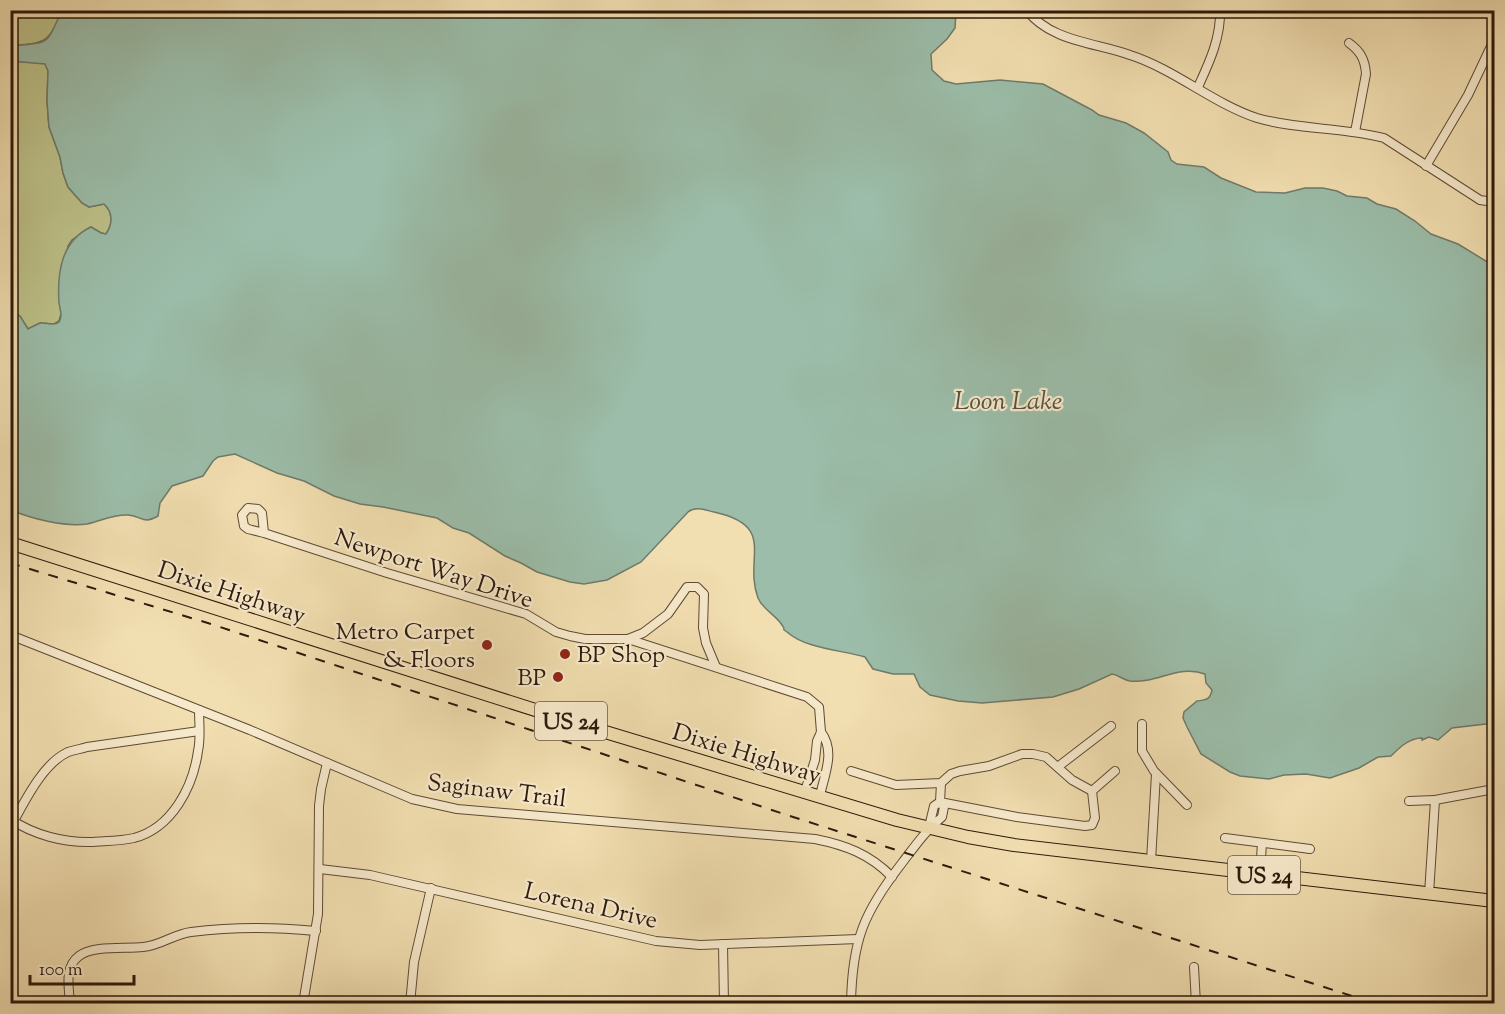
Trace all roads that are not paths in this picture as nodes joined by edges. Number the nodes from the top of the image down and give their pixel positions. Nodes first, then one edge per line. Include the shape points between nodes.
1 (1027, 10) edge
2 (1220, 10) edge
3 (1494, 40) edge
4 (1348, 43) dead end
5 (1198, 87) junction
6 (1355, 132) junction
7 (1426, 166) junction
8 (1494, 202) edge
9 (264, 533) dead end
10 (10, 543) edge
11 (10, 635) edge
12 (628, 639) junction
13 (716, 667) junction
14 (199, 710) junction
15 (1142, 724) dead end
16 (1111, 726) dead end
17 (200, 731) junction
18 (821, 732) junction
19 (327, 763) junction
20 (1059, 766) junction
21 (851, 771) dead end
22 (1115, 771) dead end
23 (1156, 774) junction
24 (941, 783) junction
25 (1494, 789) edge
26 (805, 791) junction
27 (1092, 791) junction
28 (820, 796) junction
29 (1436, 800) junction
30 (1409, 801) dead end
31 (940, 802) junction
32 (1187, 805) dead end
33 (12, 822) edge
34 (929, 828) junction
35 (1225, 838) dead end
36 (1262, 843) junction
37 (1310, 849) dead end
38 (1151, 861) junction
39 (320, 869) junction
40 (1260, 874) junction
41 (892, 876) junction
42 (431, 888) junction
43 (1429, 894) junction
44 (1494, 901) edge
45 (316, 931) junction
46 (858, 939) junction
47 (723, 944) junction
48 (1194, 967) dead end
49 (410, 1003) edge
50 (70, 1004) edge
51 (303, 1004) edge
52 (433, 1004) edge
53 (723, 1004) edge
54 (851, 1004) edge
55 (1196, 1004) edge

1 - 5 street via 1056,33 1131,55
2 - 5 street via 1214,51
3 - 7 street via 1468,95
4 - 6 street via 1363,57 1366,74
5 - 6 street via 1257,117
6 - 7 street via 1384,138
7 - 8 street via 1480,200
9 - 12 street, Newport Way Drive via 526,614 556,632 585,639
10 - 26 main road, Dixie Highway / US 24 via 592,728
11 - 14 street, Saginaw Trail
12 - 13 street, Newport Way Drive
12 - 13 street, Newport Way Drive via 668,614 687,587 697,587 704,594 703,627
13 - 18 street, Newport Way Drive via 807,697 819,707
14 - 17 street
14 - 19 street, Saginaw Trail
15 - 23 street via 1142,751
16 - 20 street
17 - 33 street via 69,752 45,772
17 - 33 street via 192,778 184,795 172,813 149,831 134,838 82,842 62,840
18 - 26 street, Newport Way Drive
18 - 28 street, Newport Way Drive via 829,753
19 - 39 street via 321,789
19 - 41 street, Saginaw Trail via 439,807 830,842 861,853
20 - 24 street via 1046,757 1022,754 951,774
20 - 27 street via 1072,780
21 - 24 street via 896,785
22 - 27 street
23 - 32 street
23 - 38 street
24 - 31 street
25 - 29 street
26 - 28 main road, Dixie Highway / US 24
27 - 31 street via 1095,818 1089,826 1017,818
28 - 34 main road, Dixie Highway / US 24
29 - 30 street
29 - 43 street
31 - 34 street via 944,807 942,817
34 - 38 main road, Dixie Highway / US 24 via 1014,845
34 - 41 street
35 - 36 street
36 - 37 street
36 - 40 street
38 - 40 main road, Dixie Highway / US 24
39 - 42 street, Lorena Drive
39 - 45 street
40 - 43 main road, Dixie Highway / US 24
41 - 46 street via 873,903
42 - 47 street, Lorena Drive via 656,941
42 - 49 street via 414,962
43 - 44 main road, Dixie Highway / US 24
45 - 50 street via 290,928 192,932 145,947 86,952 71,964
45 - 51 street
46 - 47 street, Lorena Drive
46 - 54 street
47 - 53 street
48 - 55 street
49 - 52 street

